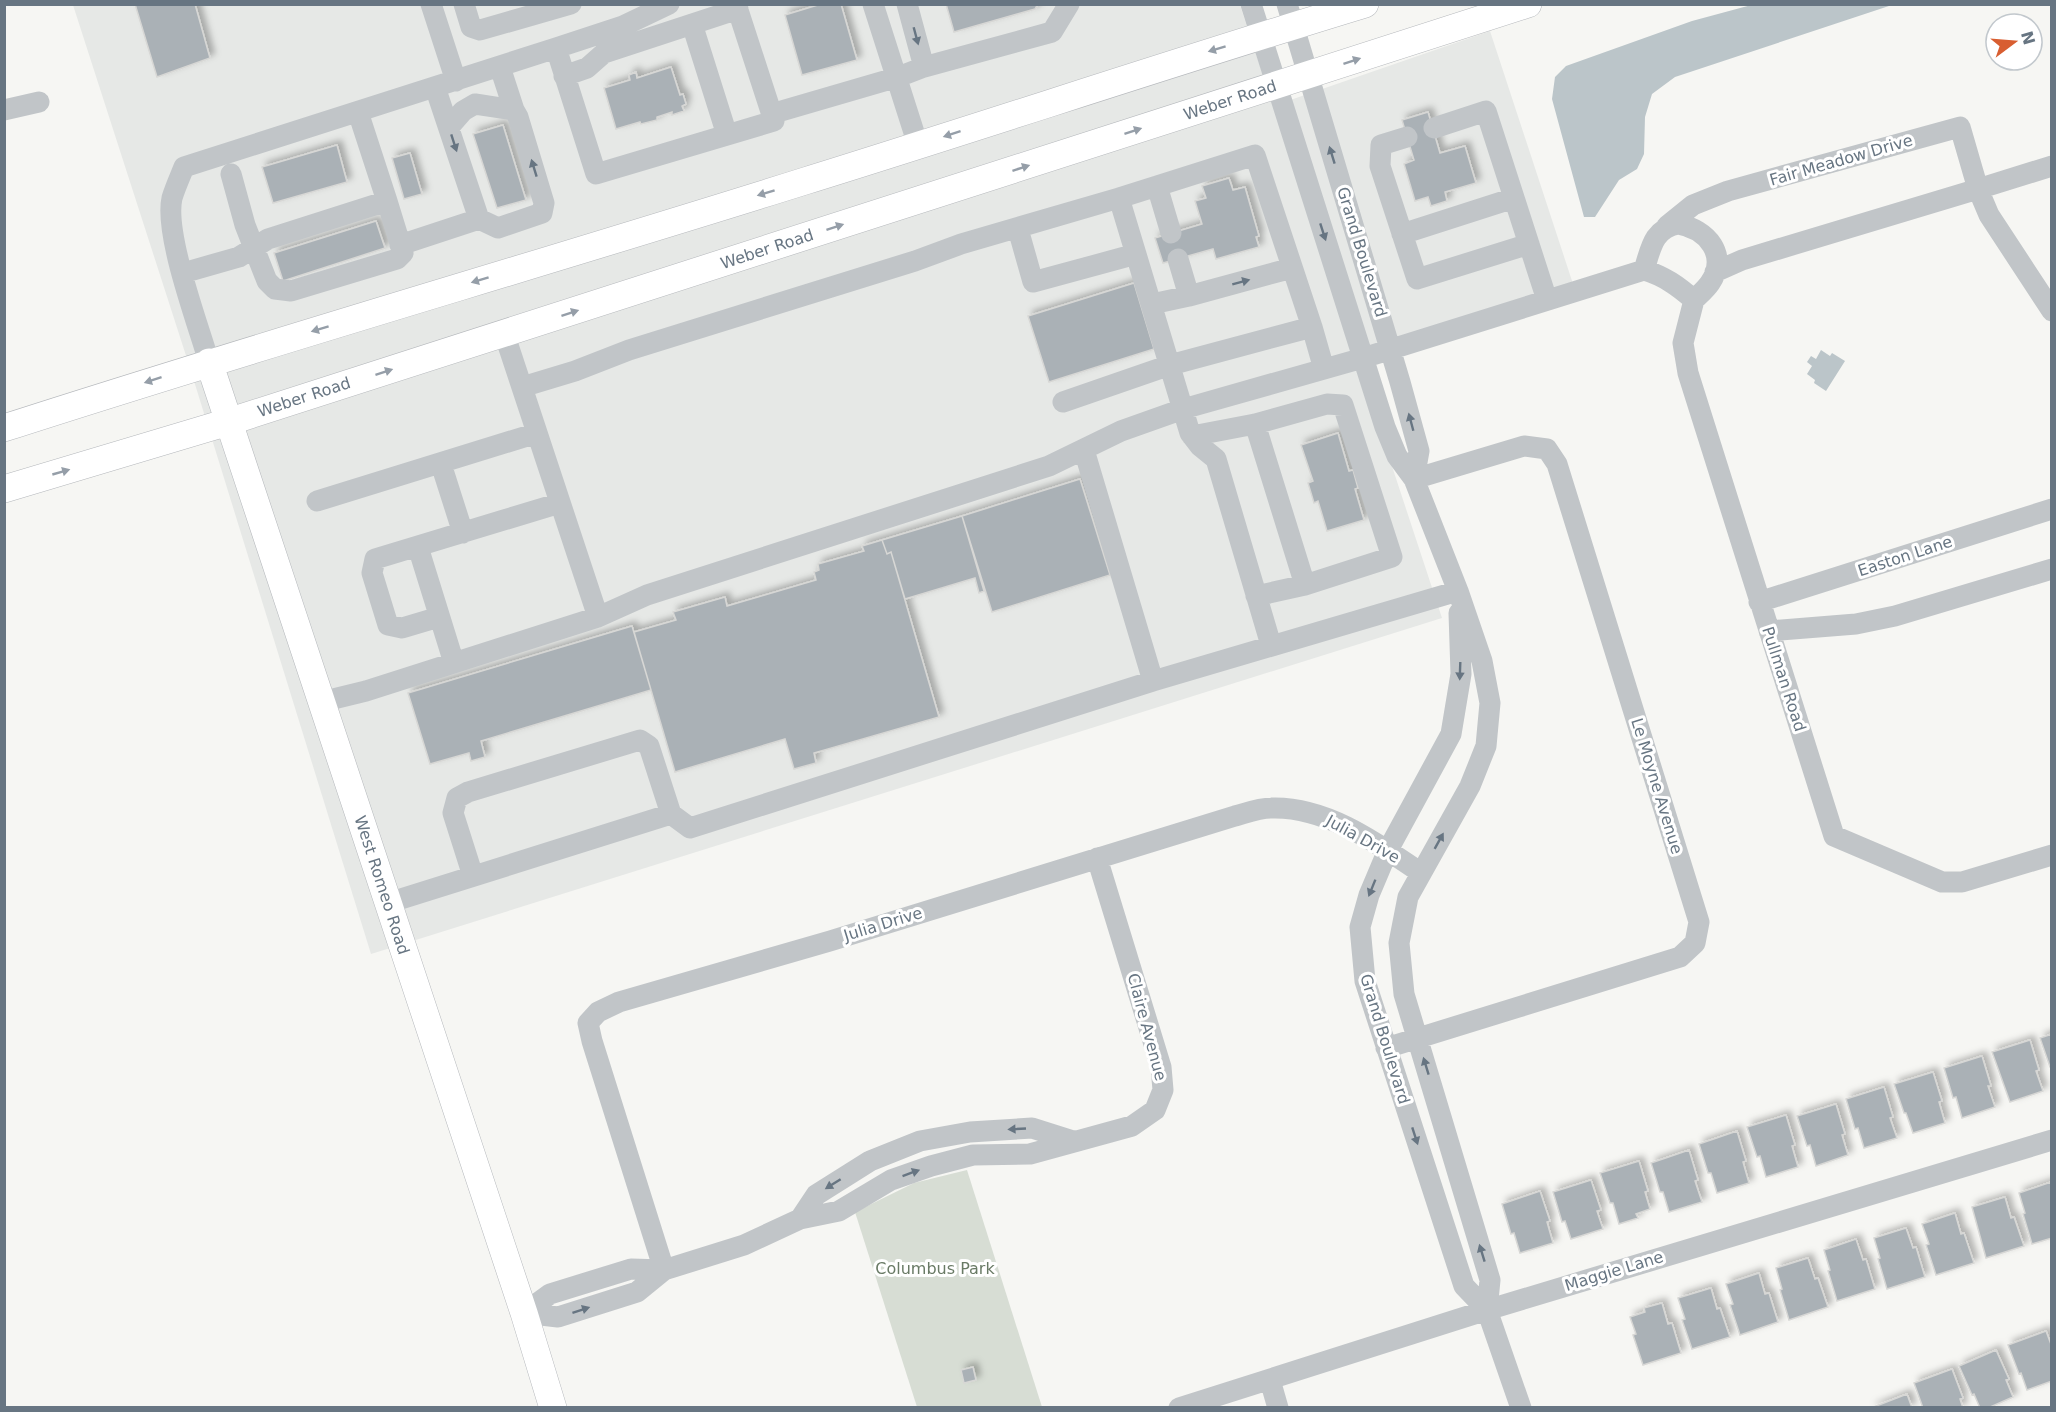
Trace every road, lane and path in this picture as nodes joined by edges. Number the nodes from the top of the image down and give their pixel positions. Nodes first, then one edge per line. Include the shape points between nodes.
1 (431, 4) edge
2 (464, 4) edge
3 (571, 4) edge
4 (669, 4) edge
5 (873, 4) edge
6 (907, 4) edge
7 (1251, 4) edge
8 (1365, 4) edge
9 (1528, 4) edge
10 (1066, 6) edge
11 (737, 7) edge
12 (631, 13) edge
13 (1290, 15) edge
14 (692, 24) junction
15 (1260, 36) junction
16 (556, 48) junction
17 (500, 67) junction
18 (924, 67) junction
19 (1308, 75) junction
20 (564, 76) junction
21 (898, 77) junction
22 (456, 81) junction
23 (1276, 86) junction
24 (435, 87) junction
25 (39, 102) dead end
26 (4, 110) edge
27 (514, 110) junction
28 (358, 112) junction
29 (771, 114) junction
30 (449, 127) junction
31 (1434, 128) dead end
32 (726, 135) junction
33 (1407, 137) dead end
34 (918, 145) junction
35 (2052, 166) edge
36 (231, 174) dead end
37 (1157, 186) junction
38 (1978, 189) junction
39 (1119, 198) junction
40 (1514, 198) junction
41 (387, 201) junction
42 (479, 219) junction
43 (1666, 226) junction
44 (1018, 229) junction
45 (1171, 233) dead end
46 (1402, 234) junction
47 (1529, 244) junction
48 (400, 245) junction
49 (255, 247) junction
50 (1136, 254) junction
51 (1178, 259) dead end
52 (1292, 268) junction
53 (1644, 270) junction
54 (1715, 272) junction
55 (183, 273) junction
56 (1189, 296) junction
57 (1547, 300) junction
58 (1694, 300) junction
59 (1152, 304) junction
60 (2052, 311) edge
61 (1312, 327) junction
62 (504, 333) junction
63 (1391, 350) junction
64 (1363, 358) junction
65 (209, 362) junction
66 (1170, 365) junction
67 (1324, 369) junction
68 (522, 387) junction
69 (1063, 402) dead end
70 (1183, 409) junction
71 (228, 422) junction
72 (1255, 424) junction
73 (4, 428) edge
74 (537, 433) junction
75 (1192, 436) junction
76 (1084, 450) junction
77 (441, 464) junction
78 (1414, 479) junction
79 (4, 489) edge
80 (317, 501) dead end
81 (560, 503) junction
82 (2052, 509) edge
83 (463, 533) junction
84 (418, 546) junction
85 (2052, 569) edge
86 (1305, 585) junction
87 (1458, 591) junction
88 (1256, 596) junction
89 (1759, 602) junction
90 (439, 617) junction
91 (598, 617) junction
92 (1769, 631) junction
93 (1271, 645) junction
94 (454, 663) junction
95 (1153, 681) junction
96 (321, 702) junction
97 (671, 814) junction
98 (1388, 850) junction
99 (2052, 855) edge
100 (1097, 858) junction
101 (1421, 873) junction
102 (473, 876) junction
103 (388, 903) junction
104 (1418, 1039) junction
105 (1386, 1048) junction
106 (2052, 1140) edge
107 (664, 1270) junction
108 (1487, 1310) junction
109 (524, 1313) junction
110 (1270, 1380) junction
111 (553, 1407) edge
112 (1179, 1407) edge
113 (1278, 1407) edge
114 (1521, 1407) edge

1 - 22 street
2 - 3 street via 471,27 480,30
4 - 12 street
5 - 21 street
6 -> 18 street
7 - 15 street, Grand Boulevard
8 - 13 main road
19 -> 9 main road, Weber Road
10 - 18 street via 1052,32
11 - 14 street
11 - 29 street
12 - 16 street
13 - 15 main road
13 - 19 street, Grand Boulevard
14 - 20 street via 604,53 587,68
14 - 32 street
15 - 23 street, Grand Boulevard
15 -> 34 main road
16 - 17 street
16 - 20 street
17 - 22 street
17 - 27 street
18 - 21 street
19 - 23 main road, Weber Road
63 -> 19 street, Grand Boulevard
20 - 32 street via 596,174
21 - 29 street
21 - 34 street
22 - 24 street
62 -> 23 main road, Weber Road
23 -> 64 street, Grand Boulevard
24 - 28 street
24 - 30 street
25 - 26 street
27 - 30 street via 475,104
42 -> 27 street via 498,228 542,213 544,202
28 - 41 street
28 - 55 street via 184,167 172,198 171,225
29 - 32 street via 774,121
30 -> 42 street
31 - 40 street via 1486,111
33 - 46 street via 1381,146 1380,166
34 -> 65 main road
35 - 38 street
36 - 49 street
37 - 39 street
37 - 45 street
37 - 52 street via 1255,155
38 - 43 street, Fair Meadow Drive via 1960,127 1728,191 1693,205
38 - 54 street via 1742,260
38 - 60 street via 1989,215
39 - 44 street
39 - 50 street
40 - 46 street
40 - 47 street
41 - 48 street
41 - 49 street via 268,239
42 - 48 street
43 - 53 street, Fair Meadow Drive via 1652,244
43 - 54 street via 1690,226 1709,239 1717,261
44 - 50 street via 1033,282
44 - 68 street via 961,244
46 - 47 street via 1417,279
47 - 57 street
48 - 49 street via 403,253 397,259 291,291 275,289 267,281
49 - 55 street via 239,257
50 - 59 street
51 - 56 street
56 -> 52 street
52 - 61 street
53 - 57 street
53 - 58 street via 1661,275
54 - 58 street via 1710,284
55 - 65 street
56 - 59 street
57 - 63 street
58 - 89 street, Pullman Road via 1683,343 1688,373
59 - 66 street
61 - 66 street
61 - 67 street
62 - 68 street
71 -> 62 main road, Weber Road
63 - 64 street
78 -> 63 street, Grand Boulevard via 1419,451
64 - 67 street
64 - 78 street, Grand Boulevard via 1397,456
65 - 71 main road, West Romeo Road
65 -> 73 main road
66 - 69 street
66 - 70 street
67 - 70 street
68 - 74 street
70 - 75 street
70 - 76 street via 1121,431
79 -> 71 main road, Weber Road
71 - 96 main road, West Romeo Road
72 - 75 street
72 - 86 street
72 - 86 street via 1327,404 1343,405 1392,558
74 - 77 street
74 - 81 street
75 - 88 street via 1216,459
76 - 91 street via 1049,466 647,595
76 - 95 street
77 - 80 street
77 - 83 street
78 - 87 street, Grand Boulevard
78 - 104 street, Le Moyne Avenue via 1524,446 1546,449 1557,464 1699,922 1695,943 1680,957
81 - 83 street
81 - 91 street
82 - 89 street, Easton Lane
83 - 84 street
84 - 90 street
84 - 90 street via 375,559 372,573 388,625 402,628
85 - 92 street via 1896,616 1856,624
86 - 88 street
87 - 93 street
87 -> 98 street, Grand Boulevard via 1461,674 1450,734
101 -> 87 street, Grand Boulevard via 1470,786 1486,746 1490,703 1482,661
88 - 93 street
89 - 92 street, Pullman Road
90 - 94 street
91 - 94 street
92 - 99 street, Pullman Road via 1834,836 1942,882 1962,882
93 - 95 street
94 - 96 street
95 - 97 street via 690,828
96 - 103 main road, West Romeo Road
97 - 102 street
97 - 102 street via 649,746 640,740 468,792 458,798 453,813
98 - 100 street, Julia Drive via 1310,811 1270,808
98 - 101 street, Julia Drive
98 -> 105 street, Grand Boulevard via 1360,927 1365,981
100 - 107 street, Julia Drive via 619,1002 598,1012 588,1023 592,1041
100 - 107 street, Claire Avenue via 1161,1067 1163,1090 1155,1110 1132,1126 1073,1141 1032,1128 970,1132 920,1141 870,1161 816,1195 800,1219 744,1245
101 - 104 street, Grand Boulevard via 1408,897 1399,943 1404,994
102 - 103 street
103 - 109 main road, West Romeo Road
104 - 105 street, Le Moyne Avenue
108 -> 104 street, Grand Boulevard via 1490,1280
105 -> 108 street, Grand Boulevard via 1464,1286
106 - 108 street, Maggie Lane
107 - 109 street, Claire Avenue via 638,1292 558,1317
108 - 110 street, Maggie Lane
108 - 114 street, Grand Boulevard
109 - 111 main road, West Romeo Road
110 - 112 street, Maggie Lane
110 - 113 street

